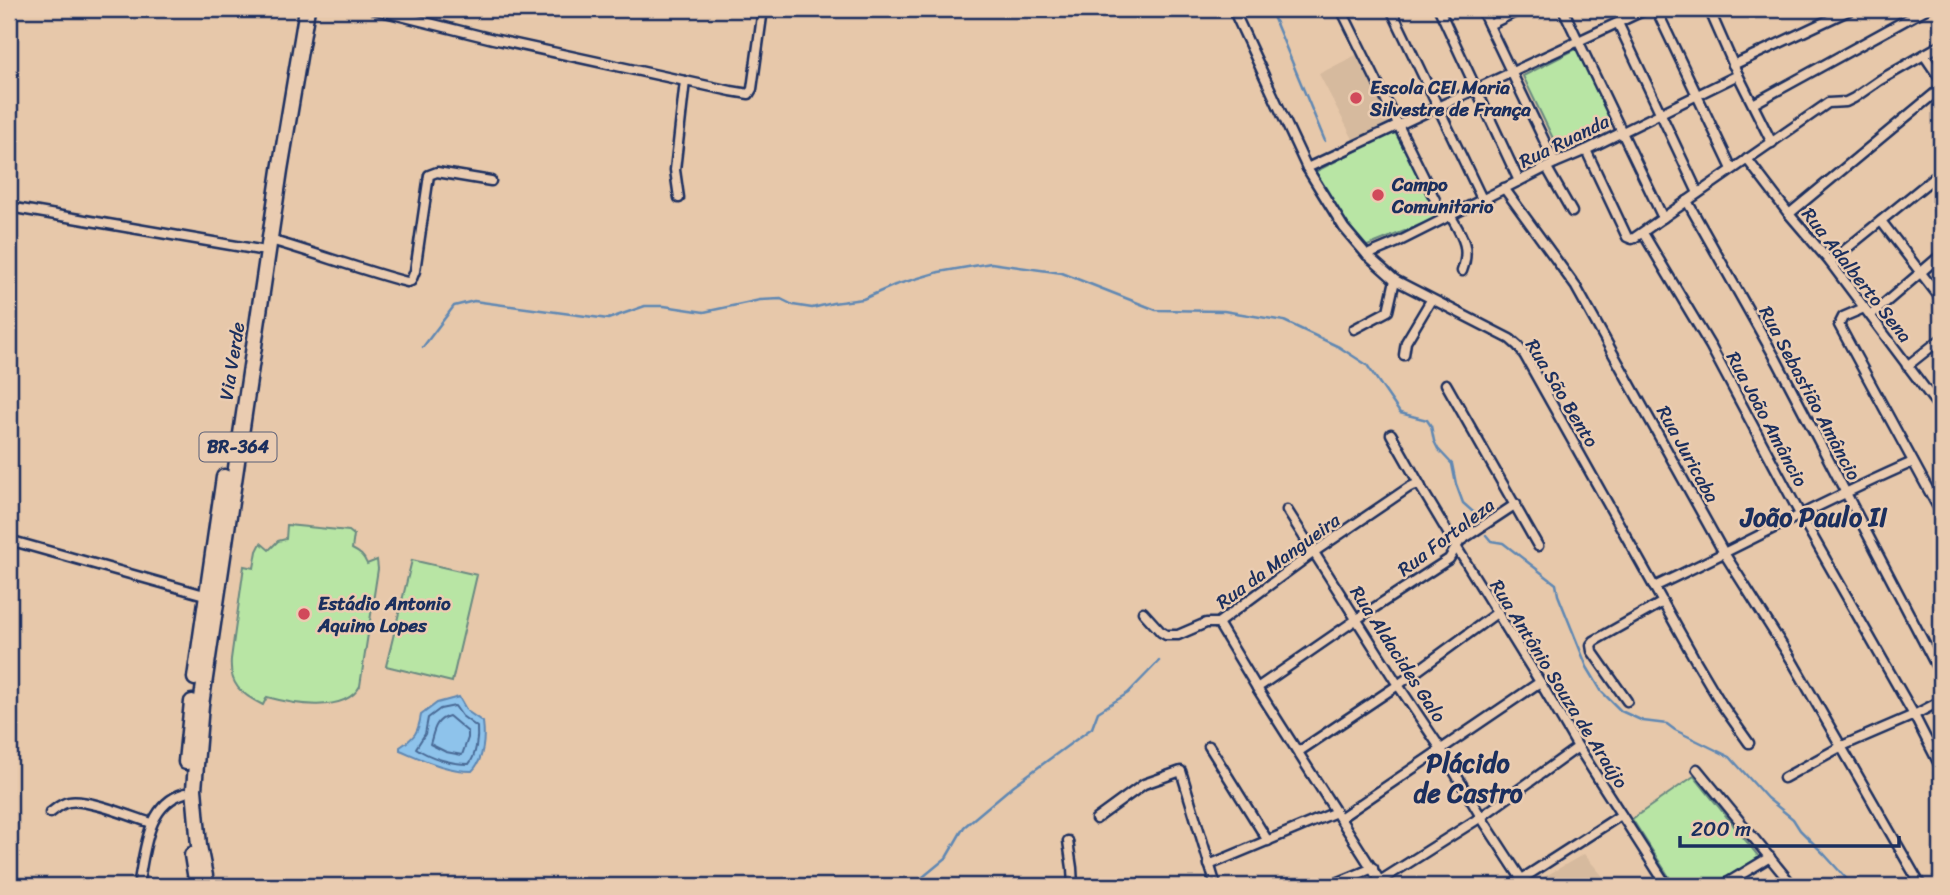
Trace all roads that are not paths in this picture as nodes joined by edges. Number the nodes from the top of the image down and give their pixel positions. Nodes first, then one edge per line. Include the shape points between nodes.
1 (298, 9) edge
2 (307, 9) edge
3 (373, 9) edge
4 (763, 9) edge
5 (1233, 9) edge
6 (1341, 9) edge
7 (1391, 9) edge
8 (1439, 9) edge
9 (1481, 9) edge
10 (1522, 9) edge
11 (1563, 9) edge
12 (1647, 9) edge
13 (1656, 9) edge
14 (1709, 9) edge
15 (1852, 9) edge
16 (1926, 9) edge
17 (1618, 23) junction
18 (1489, 25) junction
19 (1578, 41) junction
20 (1941, 45) edge
21 (1924, 55) junction
22 (1733, 65) junction
23 (1511, 72) junction
24 (1738, 75) junction
25 (1941, 80) edge
26 (685, 81) junction
27 (1476, 88) junction
28 (1941, 88) edge
29 (1697, 95) junction
30 (1753, 104) junction
31 (1437, 107) junction
32 (1661, 112) junction
33 (1398, 125) junction
34 (1622, 132) junction
35 (1772, 143) junction
36 (1586, 150) junction
37 (1746, 159) junction
38 (1551, 165) junction
39 (1307, 168) junction
40 (1732, 169) junction
41 (1941, 172) edge
42 (491, 181) dead end
43 (1519, 181) junction
44 (1504, 188) junction
45 (1699, 193) junction
46 (679, 198) dead end
47 (1482, 199) junction
48 (1687, 201) junction
49 (9, 207) edge
50 (1572, 212) dead end
51 (1789, 214) junction
52 (1447, 217) junction
53 (1663, 218) junction
54 (1881, 221) junction
55 (1643, 233) junction
56 (265, 245) junction
57 (1367, 255) junction
58 (1941, 255) edge
59 (1830, 262) junction
60 (1462, 271) dead end
61 (1921, 271) junction
62 (1395, 280) junction
63 (1941, 299) edge
64 (1432, 300) junction
65 (1864, 308) junction
66 (1871, 316) junction
67 (1354, 329) dead end
68 (1941, 339) edge
69 (1404, 355) dead end
70 (1908, 366) junction
71 (1446, 384) dead end
72 (1941, 410) edge
73 (1391, 434) dead end
74 (1913, 462) junction
75 (1421, 487) junction
76 (1844, 492) junction
77 (1516, 505) junction
78 (1287, 510) dead end
79 (1941, 513) edge
80 (1801, 516) junction
81 (9, 540) edge
82 (1538, 546) dead end
83 (1457, 548) junction
84 (1314, 552) junction
85 (1724, 553) junction
86 (1654, 587) junction
87 (211, 597) junction
88 (1663, 603) junction
89 (1143, 611) dead end
90 (1498, 612) junction
91 (1357, 619) junction
92 (1218, 623) junction
93 (1941, 675) edge
94 (1540, 682) junction
95 (1398, 685) junction
96 (1256, 688) junction
97 (1627, 701) dead end
98 (1941, 701) edge
99 (1914, 715) junction
100 (1749, 743) dead end
101 (1209, 746) dead end
102 (1842, 746) junction
103 (1578, 747) junction
104 (1441, 749) junction
105 (1298, 752) junction
106 (1941, 768) edge
107 (1697, 769) dead end
108 (1784, 778) dead end
109 (185, 793) junction
110 (50, 813) dead end
111 (1338, 815) junction
112 (1621, 815) junction
113 (1481, 817) junction
114 (1096, 819) dead end
115 (151, 823) junction
116 (1068, 841) dead end
117 (1268, 841) junction
118 (1770, 857) junction
119 (1209, 865) junction
120 (1373, 869) junction
121 (1381, 883) edge
122 (1524, 883) edge
123 (138, 886) edge
124 (197, 886) edge
125 (207, 886) edge
126 (1073, 886) edge
127 (1216, 886) edge
128 (1329, 886) edge
129 (1511, 886) edge
130 (1667, 886) edge
131 (1722, 886) edge
132 (1793, 886) edge
133 (1921, 886) edge

1 - 56 main road, Via Verde / BR-364
2 - 56 main road, Via Verde / BR-364
3 - 26 street
4 - 26 street via 749,94
5 - 39 street, Rua São Bento
6 - 33 street
7 - 31 street
8 - 27 street
9 - 18 street
10 - 18 street
11 - 19 street
12 - 17 street
13 - 29 street
14 - 22 street
15 - 22 street
16 - 30 street
17 - 19 street
17 - 32 street
18 - 23 street
19 - 23 street
19 - 34 street
20 - 21 street
21 - 25 street
21 - 35 street via 1854,98 1828,103
22 - 24 street
23 - 27 street
23 - 38 street
24 - 29 street, Rua Ruanda
24 - 30 street
26 - 46 street via 675,170
27 - 31 street
27 - 43 street
28 - 51 street
29 - 32 street, Rua Ruanda
29 - 40 street
30 - 35 street
31 - 33 street
31 - 47 street
32 - 34 street, Rua Ruanda
32 - 45 street
33 - 39 street
33 - 52 street
34 - 36 street, Rua Ruanda
34 - 53 street
35 - 37 street
36 - 38 street, Rua Ruanda
36 - 55 street via 1627,237 1634,239
37 - 40 street
37 - 51 street, Rua Adalberto Sena
38 - 43 street, Rua Ruanda
38 - 50 street
39 - 57 street, Rua São Bento via 1344,228
40 - 45 street
41 - 54 street
42 - 56 street via 431,173 415,271 407,282 332,258
43 - 44 street, Rua Ruanda
44 - 47 street, Rua Ruanda
44 - 85 street, Rua Juricaba via 1576,287
45 - 48 street
47 - 52 street, Rua Ruanda
48 - 53 street
48 - 76 street, Rua Sebastião Amâncio
49 - 56 street
51 - 59 street, Rua Adalberto Sena
52 - 57 street, Rua Ruanda
52 - 60 street via 1464,239 1467,258
53 - 55 street
54 - 59 street
54 - 61 street
55 - 80 street, Rua João Amâncio via 1711,347
56 - 87 main road, Via Verde / BR-364
57 - 62 street, Rua São Bento
58 - 61 street
59 - 65 street, Rua Adalberto Sena
61 - 63 street
61 - 66 street
62 - 64 street, Rua São Bento
62 - 67 street via 1388,311
64 - 69 street via 1406,342
64 - 86 street, Rua São Bento via 1518,346
65 - 66 street, Rua Adalberto Sena
65 - 74 street via 1841,318 1839,325
66 - 70 street, Rua Adalberto Sena
68 - 70 street
70 - 72 street, Rua Adalberto Sena
71 - 77 street
73 - 75 street
74 - 76 street
74 - 79 street
75 - 83 street, Rua Antônio Souza de Araújo
75 - 84 street, Rua da Mangueira via 1411,487
76 - 80 street
76 - 93 street, Rua Sebastião Amâncio
77 - 82 street
77 - 83 street, Rua Fortaleza via 1460,541
78 - 84 street, Rua Aldacides Galo
80 - 85 street
80 - 99 street, Rua João Amâncio
81 - 87 street
83 - 90 street, Rua Antônio Souza de Araújo
83 - 91 street, Rua Fortaleza via 1449,559
84 - 91 street, Rua Aldacides Galo
84 - 92 street, Rua da Mangueira
85 - 86 street
85 - 102 street, Rua Juricaba
86 - 88 street, Rua São Bento
87 - 109 main road, Via Verde / BR-364 via 188,734
87 - 125 main road, Via Verde / BR-364 via 194,789
88 - 97 street via 1591,645
88 - 100 street, Rua São Bento via 1721,705
89 - 92 street, Rua da Mangueira via 1166,635
90 - 94 street, Rua Antônio Souza de Araújo
90 - 95 street
91 - 95 street, Rua Aldacides Galo
91 - 96 street, Rua Fortaleza
92 - 96 street
94 - 103 street, Rua Antônio Souza de Araújo
94 - 104 street
95 - 104 street, Rua Aldacides Galo
95 - 105 street
96 - 105 street
98 - 99 street
99 - 102 street
99 - 106 street, Rua João Amâncio
101 - 117 street
102 - 108 street
102 - 133 street, Rua Juricaba
103 - 112 street, Rua Antônio Souza de Araújo
103 - 113 street
104 - 111 street
104 - 113 street, Rua Aldacides Galo
105 - 111 street
107 - 118 street
109 - 115 street via 164,806
109 - 124 main road, Via Verde / BR-364
110 - 115 street via 76,802
111 - 117 street
111 - 120 street
112 - 122 street
112 - 130 street, Rua Antônio Souza de Araújo
113 - 121 street
113 - 122 street, Rua Aldacides Galo
114 - 119 street via 1144,784 1181,771
115 - 123 street
116 - 126 street
117 - 119 street
118 - 131 street
118 - 132 street
119 - 127 street
120 - 121 street
120 - 128 street
122 - 129 street

